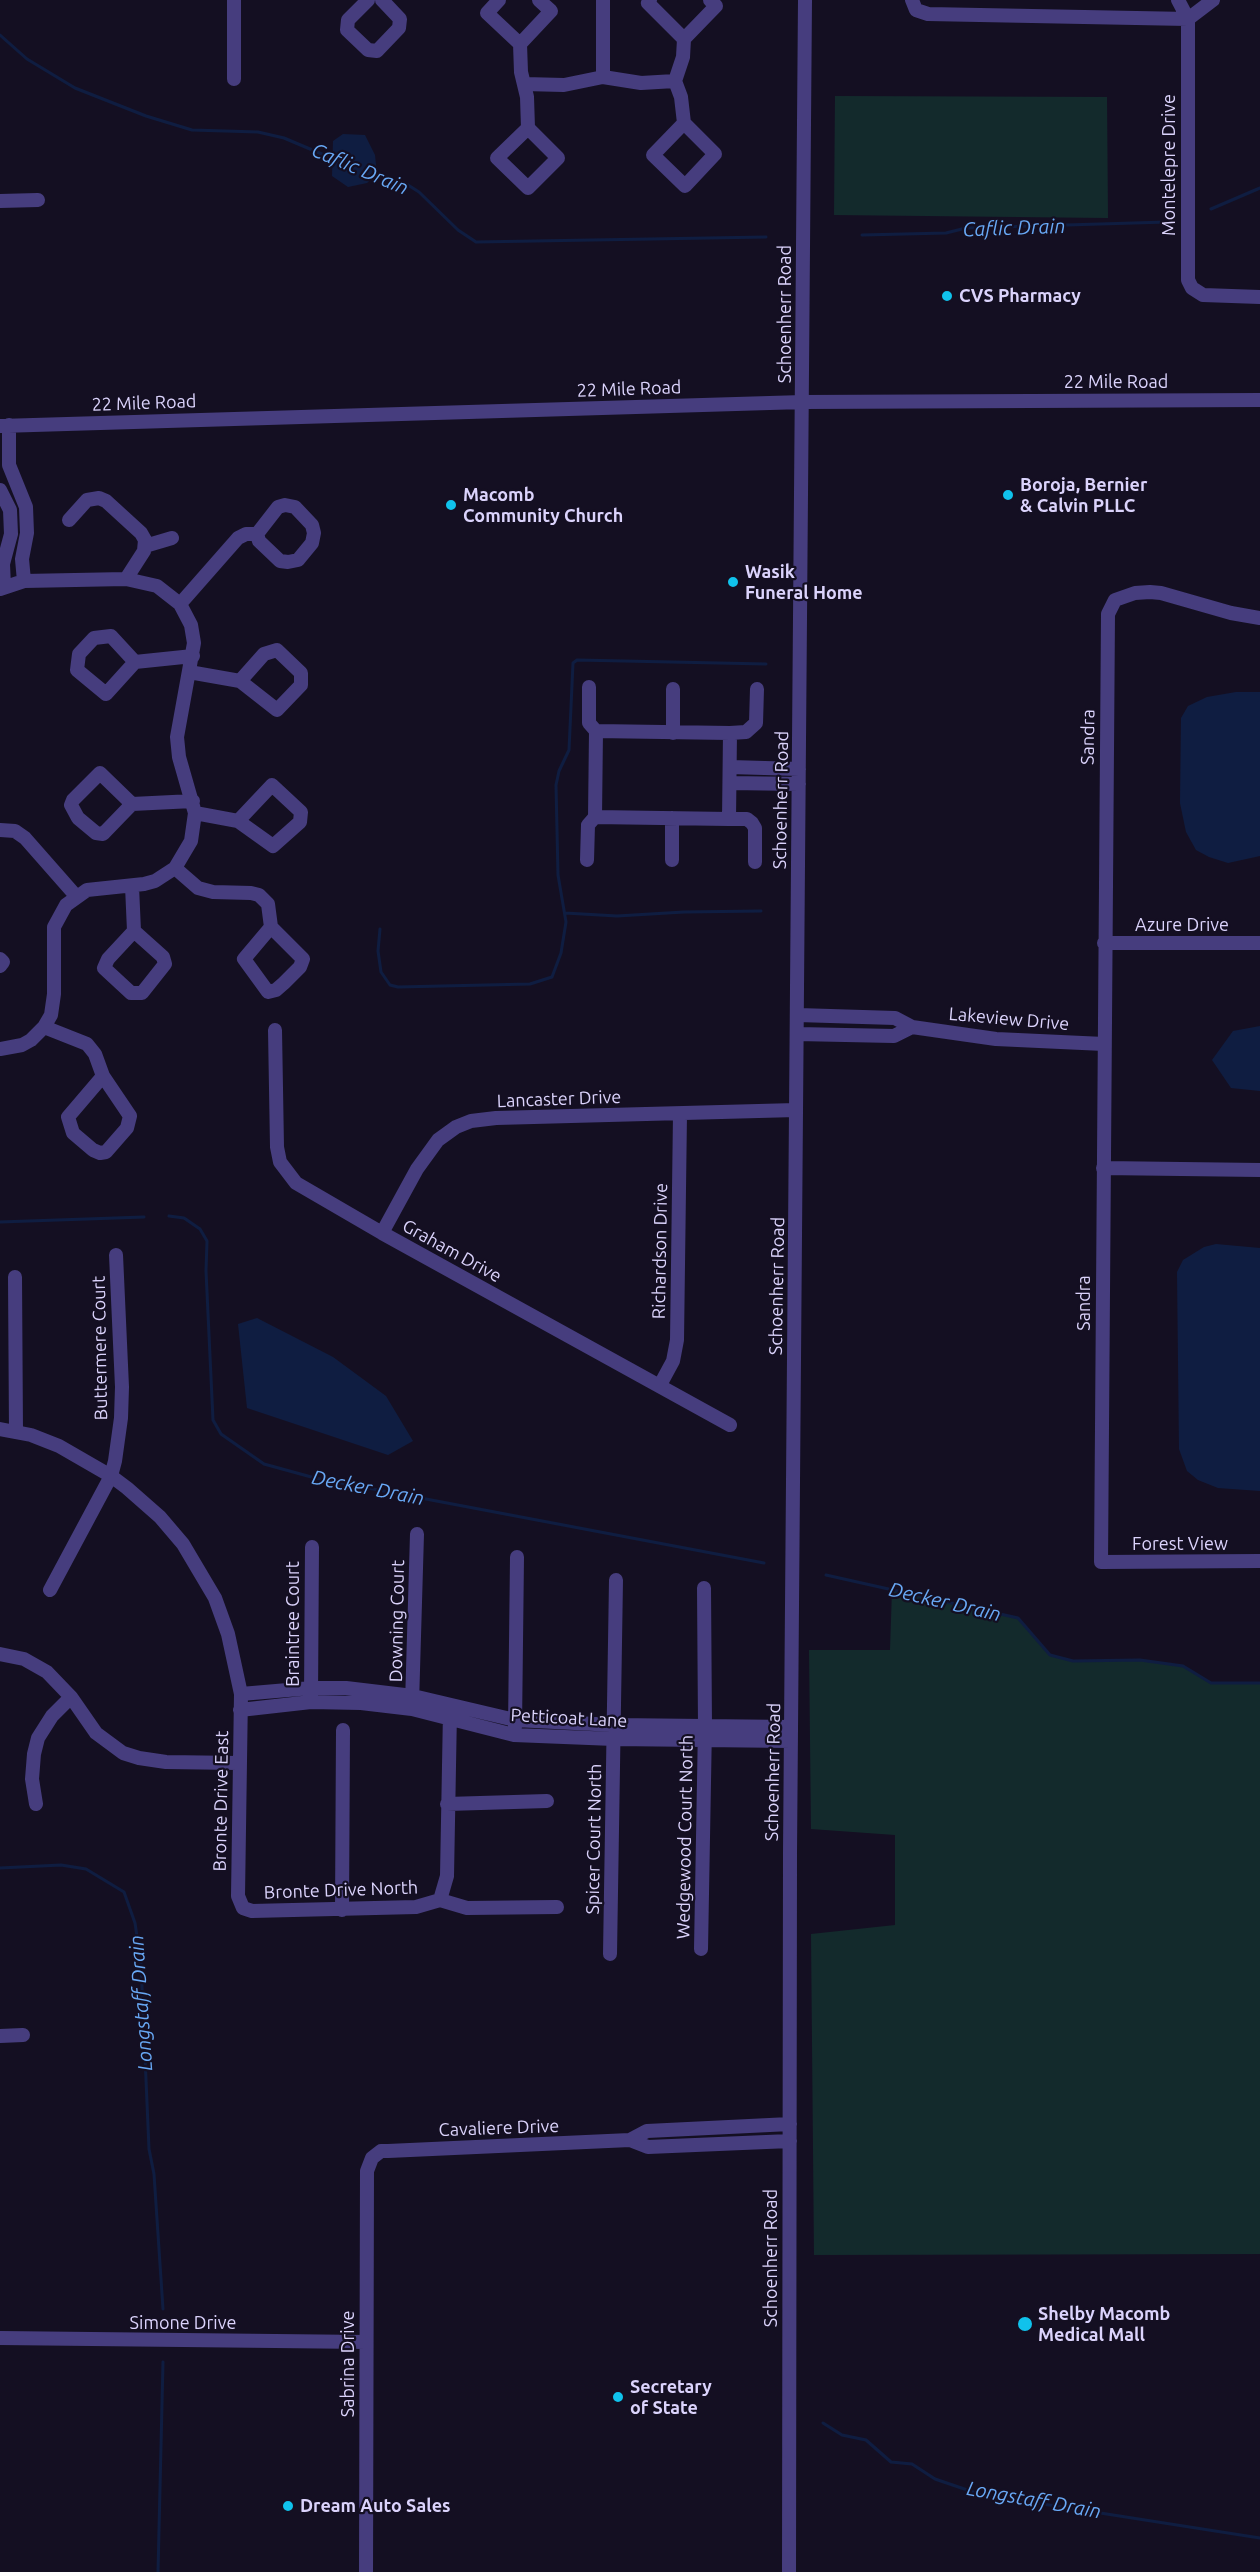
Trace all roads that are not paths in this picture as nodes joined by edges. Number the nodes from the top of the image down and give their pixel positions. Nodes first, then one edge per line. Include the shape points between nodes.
1 (234, 0) edge
2 (368, 0) edge
3 (382, 0) edge
4 (499, 0) edge
5 (539, 0) edge
6 (603, 0) edge
7 (650, 0) edge
8 (710, 0) edge
9 (805, 0) edge
10 (1178, 0) edge
11 (1213, 0) edge
12 (914, 5) edge
13 (1188, 19) junction
14 (684, 39) junction
15 (520, 44) junction
16 (603, 77) junction
17 (234, 79) dead end
18 (675, 81) junction
19 (524, 84) junction
20 (684, 123) junction
21 (528, 128) junction
22 (38, 200) dead end
23 (0, 201) edge
24 (1260, 297) edge
25 (1260, 400) edge
26 (803, 402) junction
27 (4, 425) edge
28 (0, 490) edge
29 (26, 507) junction
30 (10, 510) junction
31 (69, 520) dead end
32 (257, 534) junction
33 (172, 538) dead end
34 (145, 546) junction
35 (126, 579) junction
36 (24, 581) junction
37 (2, 588) edge
38 (180, 604) junction
39 (1260, 618) edge
40 (193, 656) junction
41 (135, 662) junction
42 (189, 672) junction
43 (240, 681) junction
44 (589, 687) dead end
45 (674, 689) dead end
46 (757, 689) dead end
47 (596, 731) junction
48 (673, 732) junction
49 (730, 734) junction
50 (730, 767) junction
51 (799, 769) junction
52 (730, 783) junction
53 (799, 784) junction
54 (132, 804) junction
55 (194, 807) junction
56 (595, 817) junction
57 (672, 818) junction
58 (729, 819) junction
59 (238, 821) junction
60 (0, 830) edge
61 (587, 860) dead end
62 (672, 860) dead end
63 (755, 862) dead end
64 (175, 868) junction
65 (132, 886) junction
66 (76, 896) junction
67 (270, 927) junction
68 (134, 931) junction
69 (1104, 943) junction
70 (1260, 943) edge
71 (0, 959) edge
72 (0, 966) edge
73 (798, 1015) junction
74 (45, 1027) junction
75 (912, 1027) junction
76 (276, 1030) dead end
77 (797, 1034) junction
78 (1104, 1044) junction
79 (0, 1049) edge
80 (103, 1076) junction
81 (796, 1110) junction
82 (680, 1114) junction
83 (1103, 1168) junction
84 (1260, 1170) edge
85 (382, 1233) junction
86 (116, 1255) dead end
87 (15, 1277) dead end
88 (660, 1385) junction
89 (730, 1425) dead end
90 (0, 1429) edge
91 (16, 1432) junction
92 (111, 1476) junction
93 (417, 1534) dead end
94 (312, 1547) dead end
95 (517, 1557) dead end
96 (1260, 1561) edge
97 (1101, 1562) joint
98 (616, 1580) dead end
99 (704, 1588) dead end
100 (50, 1590) dead end
101 (0, 1654) edge
102 (310, 1688) junction
103 (241, 1694) junction
104 (71, 1697) junction
105 (311, 1702) junction
106 (412, 1702) junction
107 (450, 1704) junction
108 (240, 1710) junction
109 (450, 1719) junction
110 (515, 1720) junction
111 (344, 1730) dead end
112 (614, 1732) junction
113 (705, 1733) junction
114 (791, 1734) junction
115 (514, 1735) junction
116 (238, 1763) junction
117 (547, 1801) dead end
118 (36, 1804) dead end
119 (447, 1804) junction
120 (441, 1900) junction
121 (557, 1906) dead end
122 (243, 1908) joint
123 (342, 1910) junction
124 (701, 1949) dead end
125 (610, 1954) dead end
126 (23, 2035) dead end
127 (0, 2036) edge
128 (790, 2124) junction
129 (630, 2140) junction
130 (790, 2141) junction
131 (372, 2158) joint
132 (0, 2338) edge
133 (366, 2342) junction
134 (366, 2572) edge
135 (789, 2572) edge

1 - 17 street
2 - 3 street via 348,20 347,30 368,50 377,51 399,28 400,19
4 - 15 street via 487,13
5 - 15 street via 551,11
6 - 16 street
7 - 14 street via 648,3
8 - 14 street via 716,6
9 - 26 street, Schoenherr Road
10 - 13 street, Montelepre Drive
11 - 13 street
12 - 13 street via 928,14
13 - 24 street, Montelepre Drive via 1188,280 1197,292
14 - 18 street
15 - 19 street
16 - 18 street
16 - 19 street via 564,85
18 - 20 street
19 - 21 street
20 - 20 street via 653,155 685,186 716,154
21 - 21 street via 497,158 528,188 558,158
22 - 23 street
25 - 26 street, 22 Mile Road
26 - 27 street, 22 Mile Road
26 - 51 street, Schoenherr Road
27 - 29 street via 9,465
28 - 30 street
29 - 30 street
29 - 36 street
30 - 37 street via 11,534
31 - 34 street via 87,500 99,498 141,533
32 - 32 street via 259,541 280,561 288,562 298,560 312,543 314,533 312,525 295,507 285,505 278,507
32 - 38 street via 238,538
33 - 34 street
34 - 35 street
35 - 36 street
35 - 38 street via 157,586
36 - 37 street
38 - 40 street via 191,626
39 - 69 street, Sandra via 1161,593 1135,592 1115,600 1108,614
40 - 41 street
40 - 42 street
41 - 41 street via 106,694 77,670 79,654 94,638 111,636
42 - 43 street
42 - 55 street via 177,737
43 - 43 street via 277,710 301,685 301,674 277,650 264,654
44 - 47 street via 589,723
45 - 48 street
46 - 49 street via 756,723 746,732
47 - 48 street
47 - 56 street
48 - 49 street
49 - 50 street
50 - 51 street
50 - 52 street
51 - 53 street, Schoenherr Road
52 - 53 street
52 - 58 street
53 - 73 street, Schoenherr Road
54 - 54 street via 100,773 72,805 78,818 103,834
54 - 55 street
55 - 59 street
55 - 64 street via 191,841
56 - 57 street
56 - 61 street via 588,825
57 - 58 street
57 - 62 street
58 - 63 street via 747,819 752,823
59 - 59 street via 273,846 300,822 301,812 272,785
60 - 66 street via 15,831 25,838
64 - 65 street via 154,881
64 - 67 street via 189,883 206,891 259,895 268,904
65 - 66 street via 98,888
65 - 68 street
66 - 74 street via 66,904 54,927 53,1008
67 - 67 street via 244,959 267,992 284,983 303,959
68 - 68 street via 104,968 131,993 142,993 165,964 164,957
69 - 70 street, Azure Drive
69 - 78 street, Sandra
71 - 72 street
73 - 75 street, Lakeview Drive via 895,1018
73 - 77 street, Schoenherr Road
74 - 79 street via 22,1045
74 - 80 street via 87,1044
75 - 77 street, Lakeview Drive via 894,1036
75 - 78 street, Lakeview Drive via 1005,1040
76 - 85 street, Graham Drive via 276,1138 280,1162 290,1177 308,1191
77 - 81 street, Schoenherr Road
78 - 83 street, Sandra
80 - 80 street via 68,1117 73,1133 100,1153 106,1152 130,1122 130,1116
81 - 82 street, Lancaster Drive
81 - 114 street, Schoenherr Road
82 - 85 street, Lancaster Drive via 496,1118 463,1124 446,1133 426,1155
82 - 88 street, Richardson Drive via 677,1345
83 - 84 street
83 - 97 street, Sandra
85 - 88 street, Graham Drive
86 - 92 street, Buttermere Court via 122,1387 118,1444
87 - 91 street
88 - 89 street, Graham Drive
90 - 91 street, Bronte Drive East
91 - 92 street, Bronte Drive East via 59,1446
92 - 100 street, Buttermere Court
92 - 103 street, Bronte Drive East via 160,1517 203,1576 223,1620
93 - 106 street, Downing Court
94 - 102 street, Braintree Court
95 - 110 street
96 - 97 street, Forest View
98 - 112 street, Spicer Court North
99 - 113 street, Wedgewood Court North
101 - 104 street via 36,1664
102 - 103 street, Petticoat Lane
102 - 105 street, Braintree Court
102 - 106 street, Petticoat Lane via 346,1688
103 - 108 street, Bronte Drive East
104 - 116 street via 96,1733 123,1753 166,1762
104 - 118 street via 38,1738 32,1779
105 - 106 street, Petticoat Lane
105 - 108 street, Petticoat Lane
106 - 107 street, Petticoat Lane
106 - 109 street, Petticoat Lane
107 - 109 street
107 - 110 street, Petticoat Lane
108 - 116 street, Bronte Drive East
109 - 115 street, Petticoat Lane
109 - 119 street
110 - 112 street, Petticoat Lane
110 - 115 street
111 - 123 street
112 - 113 street, Petticoat Lane
112 - 115 street, Petticoat Lane
112 - 125 street, Spicer Court North
113 - 114 street, Petticoat Lane
113 - 124 street, Wedgewood Court North
114 - 128 street, Schoenherr Road
116 - 122 street, Bronte Drive East via 238,1896
117 - 119 street
119 - 120 street via 447,1876
120 - 121 street via 467,1908
120 - 123 street, Bronte Drive North via 416,1907
122 - 123 street, Bronte Drive North
126 - 127 street
128 - 129 street, Cavaliere Drive via 647,2131
128 - 130 street, Schoenherr Road
129 - 130 street, Cavaliere Drive via 648,2147
129 - 131 street, Cavaliere Drive via 381,2151
130 - 135 street, Schoenherr Road
131 - 133 street, Sabrina Drive via 367,2171
132 - 133 street, Simone Drive
133 - 134 street, Sabrina Drive

